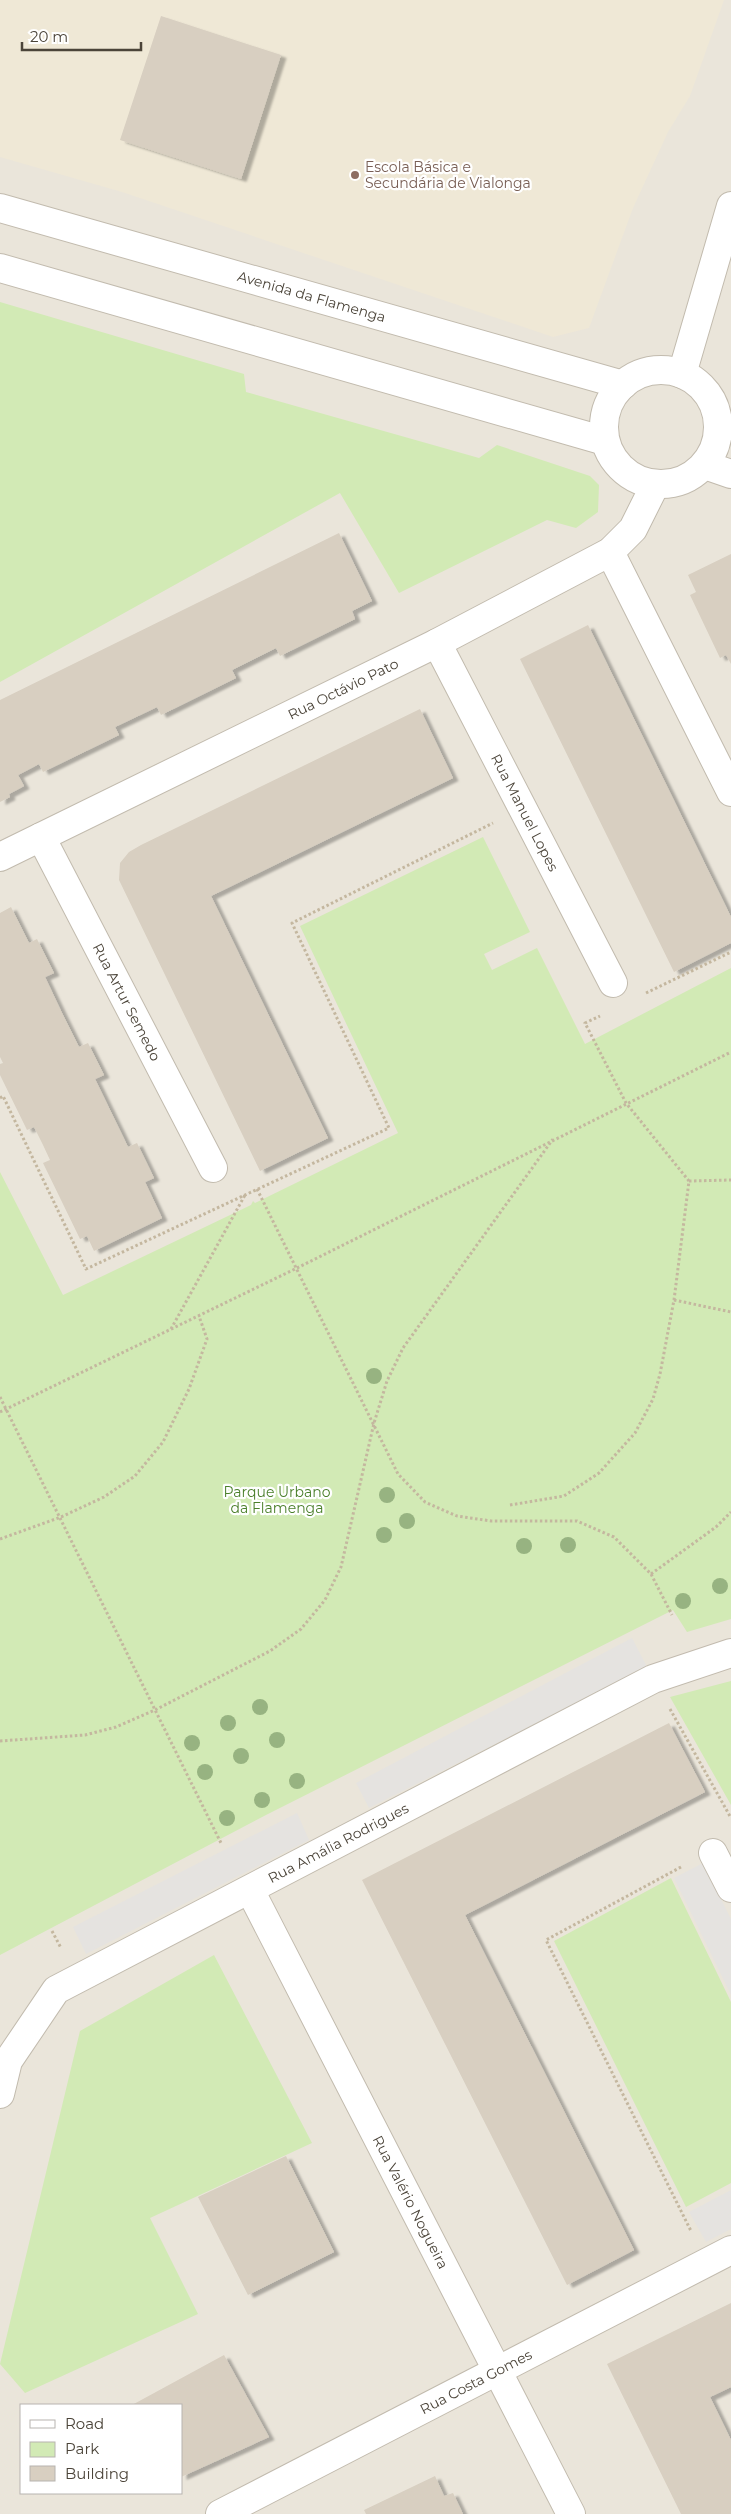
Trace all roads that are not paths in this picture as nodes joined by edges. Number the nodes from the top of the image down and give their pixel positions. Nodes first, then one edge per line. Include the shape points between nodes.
1 (731, 206) edge
2 (0, 208) edge
3 (0, 268) edge
4 (682, 374) junction
5 (623, 385) junction
6 (724, 417) edge
7 (606, 441) junction
8 (705, 465) junction
9 (731, 474) edge
10 (655, 485) junction
11 (610, 552) junction
12 (437, 643) junction
13 (731, 792) edge
14 (41, 837) junction
15 (0, 857) edge
16 (613, 982) dead end
17 (213, 1168) dead end
18 (731, 1653) edge
19 (713, 1853) road end
20 (731, 1888) edge
21 (250, 1890) junction
22 (1, 2090) edge
23 (731, 2250) edge
24 (498, 2372) junction
25 (220, 2514) edge
26 (571, 2514) edge

1 - 4 street
2 - 5 street, Avenida da Flamenga
3 - 7 street
4 - 5 street via 661,370 640,374
4 - 6 street via 698,383
5 - 7 street via 606,411
6 - 8 street via 714,450
7 - 10 street via 612,457 624,471
8 - 9 street
8 - 10 street via 691,477
10 - 11 street, Rua Octávio Pato via 633,529
11 - 12 street, Rua Octávio Pato
11 - 13 street
12 - 14 street, Rua Octávio Pato
12 - 16 street, Rua Manuel Lopes
14 - 15 street, Rua Octávio Pato
14 - 17 street, Rua Artur Semedo
18 - 21 street, Rua Amália Rodrigues via 653,1679
19 - 20 street
21 - 22 street, Rua Amália Rodrigues via 56,1990 8,2061
21 - 24 street, Rua Valério Nogueira
23 - 24 street, Rua Costa Gomes
24 - 25 street, Rua Costa Gomes
24 - 26 street, Rua Valério Nogueira

